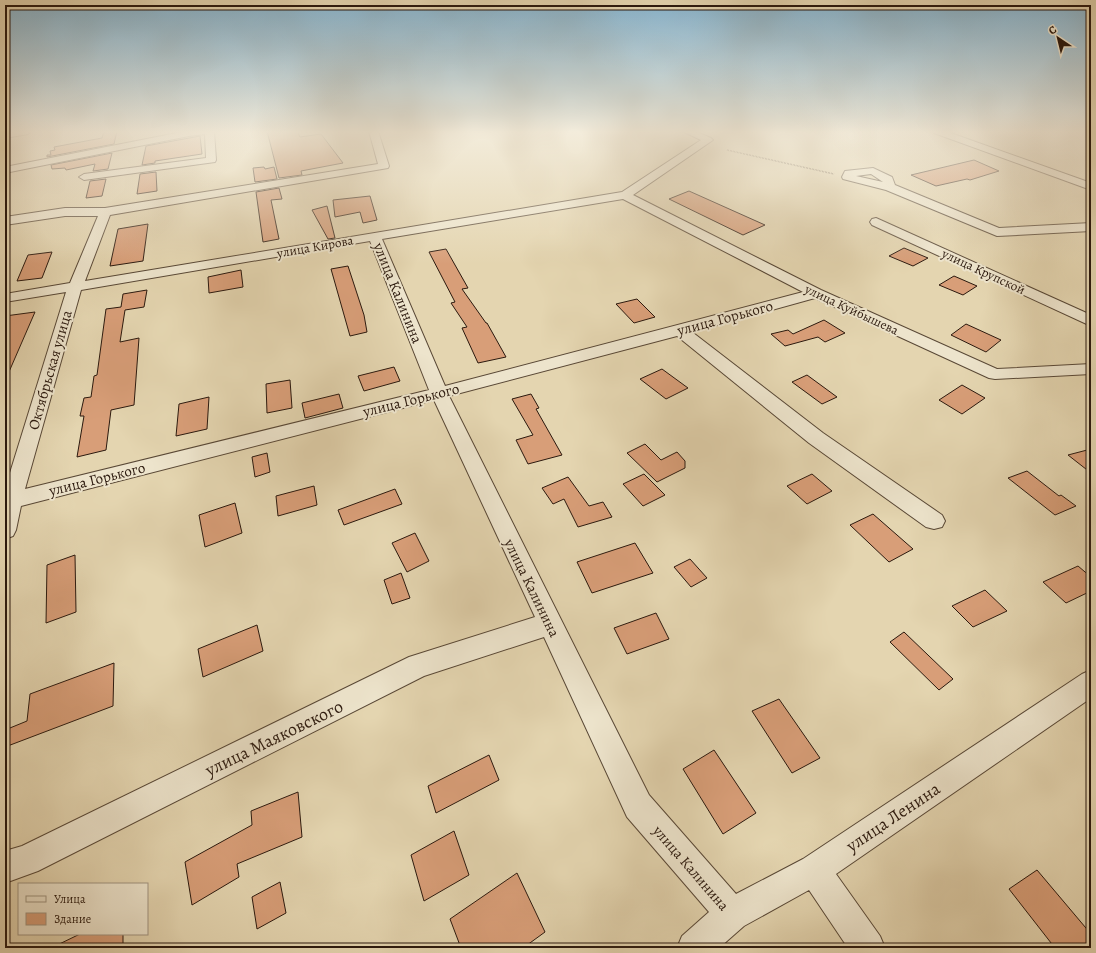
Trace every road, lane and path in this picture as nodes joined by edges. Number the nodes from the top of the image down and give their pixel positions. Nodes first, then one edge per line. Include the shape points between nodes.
1 (95, 175) edge
2 (327, 175) edge
3 (654, 175) edge
4 (840, 175) edge
5 (881, 175) edge
6 (1059, 175) edge
7 (84, 177) dead end
8 (847, 177) edge
9 (1091, 187) edge
10 (625, 195) junction
11 (105, 212) junction
12 (5, 221) edge
13 (876, 222) dead end
14 (1091, 227) edge
15 (374, 236) junction
16 (75, 287) junction
17 (816, 293) junction
18 (5, 298) edge
19 (1091, 321) edge
20 (680, 330) junction
21 (1091, 369) edge
22 (439, 393) junction
23 (9, 501) edge
24 (934, 521) dead end
25 (5, 530) edge
26 (549, 624) junction
27 (1091, 683) edge
28 (5, 867) edge
29 (814, 870) junction
30 (732, 914) junction
31 (694, 948) edge
32 (868, 948) edge

1 - 7 street
2 - 11 street
3 - 10 street
4 - 8 path
5 - 14 street via 888,179 890,187 997,232
6 - 9 street
10 - 15 street, улица Кирова
10 - 17 street, улица Куйбышева
11 - 12 street via 65,212
11 - 16 street, Октябрьская улица
13 - 19 street, улица Крупской
15 - 16 street, улица Кирова
15 - 22 street, улица Калинина
16 - 18 street, улица Кирова
16 - 23 street, Октябрьская улица
17 - 20 street, улица Горького
17 - 21 street, улица Куйбышева via 995,374
20 - 22 street, улица Горького
20 - 24 street via 816,438
22 - 23 street, улица Горького
22 - 26 street, улица Калинина
23 - 25 street, Октябрьская улица
26 - 28 street, улица Маяковского via 418,666 27,860
26 - 30 street, улица Калинина via 638,806
27 - 29 street, улица Ленина
29 - 30 street, улица Ленина
29 - 32 street
30 - 31 street, улица Ленина

